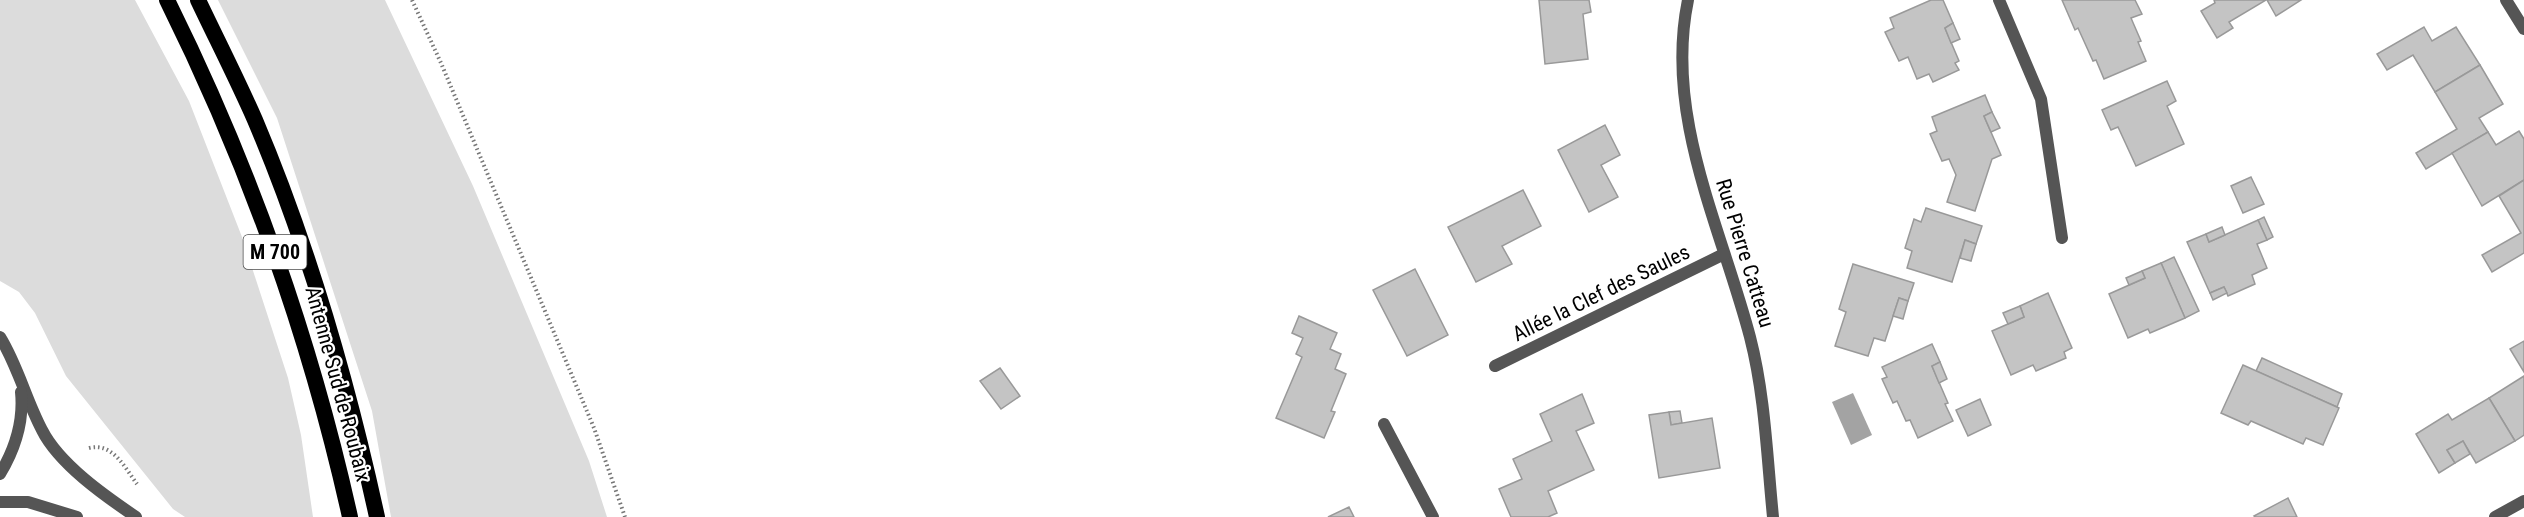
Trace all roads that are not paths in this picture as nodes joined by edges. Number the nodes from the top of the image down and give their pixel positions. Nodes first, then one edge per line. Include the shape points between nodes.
1 (167, 0) edge
2 (198, 0) edge
3 (1688, 0) edge
4 (1999, 0) edge
5 (2506, 0) edge
6 (2524, 29) edge
7 (2062, 238) dead end
8 (1724, 254) junction
9 (0, 337) edge
10 (1495, 366) dead end
11 (16, 371) junction
12 (1384, 424) dead end
13 (0, 474) edge
14 (2524, 501) edge
15 (0, 502) edge
16 (78, 517) edge
17 (136, 517) edge
18 (350, 517) edge
19 (377, 517) edge
20 (1433, 517) edge
21 (1773, 517) edge
22 (2495, 517) edge

1 - 18 highway, Antenne Sud de Roubaix / M 700 via 215,98 268,231 324,409
2 - 19 highway, Antenne Sud de Roubaix / M 700 via 255,120 292,218 345,385
3 - 8 street, Rue Pierre Catteau via 1683,45 1687,110
4 - 7 street via 2041,99
5 - 6 street
8 - 10 street, Allée la Clef des Saules
8 - 21 street, Rue Pierre Catteau via 1759,378
9 - 11 street
11 - 13 street via 21,401 19,432
11 - 17 street via 39,426 57,452
12 - 20 street
14 - 22 street
15 - 16 street via 34,503

